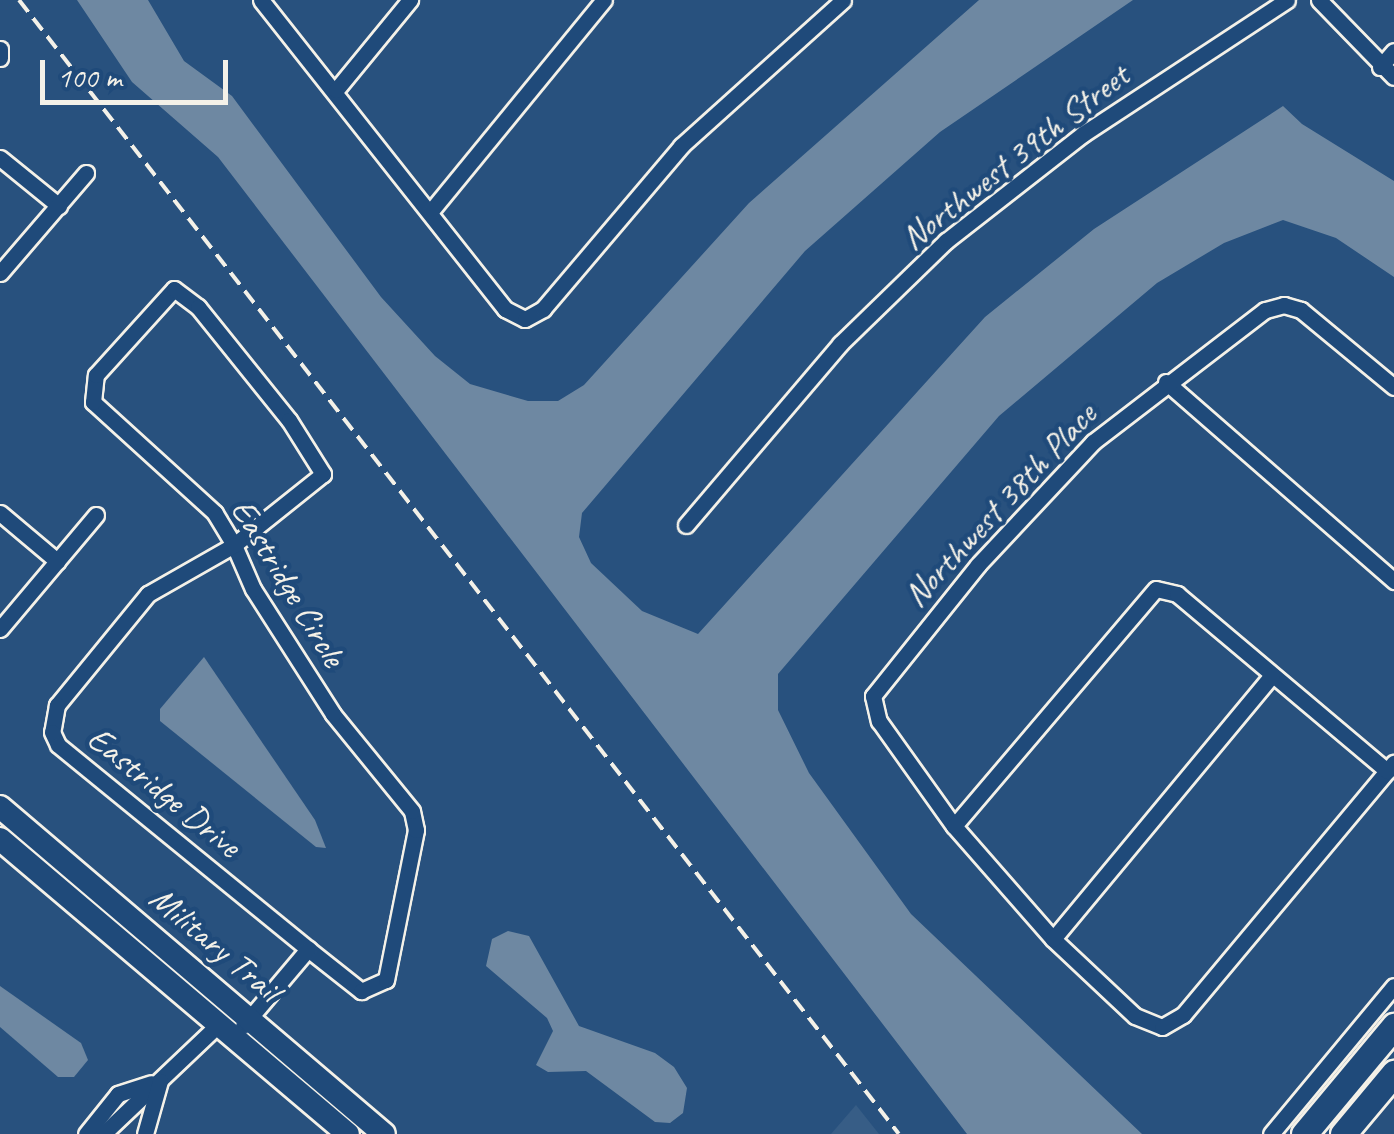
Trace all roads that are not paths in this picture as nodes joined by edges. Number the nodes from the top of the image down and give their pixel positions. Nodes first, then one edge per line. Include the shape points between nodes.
1 (261, 0) edge
2 (410, 0) edge
3 (604, 0) edge
4 (1288, 0) edge
5 (1319, 0) edge
6 (834, 2) edge
7 (0, 49) edge
8 (1394, 51) edge
9 (0, 58) edge
10 (1380, 66) junction
11 (1394, 77) edge
12 (336, 90) junction
13 (0, 158) edge
14 (86, 173) dead end
15 (59, 206) junction
16 (431, 211) junction
17 (0, 273) edge
18 (1166, 382) junction
19 (1394, 388) edge
20 (323, 474) joint
21 (0, 512) edge
22 (96, 516) dead end
23 (686, 525) dead end
24 (234, 544) junction
25 (57, 561) junction
26 (1394, 582) edge
27 (0, 629) edge
28 (1272, 676) junction
29 (1390, 767) edge
30 (0, 807) edge
31 (954, 826) junction
32 (0, 838) edge
33 (1052, 939) junction
34 (308, 949) junction
35 (1394, 986) edge
36 (250, 1019) junction
37 (1394, 1026) edge
38 (226, 1031) junction
39 (1394, 1073) edge
40 (160, 1081) junction
41 (86, 1134) edge
42 (102, 1134) edge
43 (145, 1134) edge
44 (348, 1134) edge
45 (384, 1134) edge
46 (1271, 1134) edge
47 (1304, 1134) edge
48 (1343, 1134) edge

1 - 12 street
2 - 12 street
3 - 16 street
4 - 23 street, Northwest 39th Street via 1083,134 946,240 840,344
5 - 10 street
6 - 16 street via 681,146 543,308 526,319 505,309
7 - 9 street
8 - 10 street
10 - 11 street
12 - 16 street
13 - 15 street
14 - 15 street
15 - 17 street
18 - 19 street, Northwest 38th Place via 1265,310 1284,305 1301,310
18 - 26 street
18 - 31 street, Northwest 38th Place via 1040,495 873,696 879,720
20 - 24 street, Eastridge Drive
20 - 24 street, Eastridge Circle via 290,420 198,307 174,289 163,294 96,375 93,402 192,490
21 - 25 street
22 - 25 street
24 - 34 street, Eastridge Circle via 253,590 333,714 402,792 416,830 386,980 361,991
24 - 34 street, Eastridge Drive via 148,594 57,706 52,732 58,745
25 - 27 street
28 - 29 street
28 - 31 street via 1176,594 1156,589
28 - 33 street
29 - 33 street via 1183,1014 1162,1027 1135,1016
30 - 36 street, Military Trail
31 - 33 street
32 - 38 street, Military Trail
34 - 36 street
35 - 46 street
36 - 38 street
36 - 45 street, Military Trail
37 - 47 main road
38 - 40 street
38 - 44 street, Military Trail
39 - 48 main road
40 - 41 street via 118,1094
40 - 42 street
40 - 43 street

